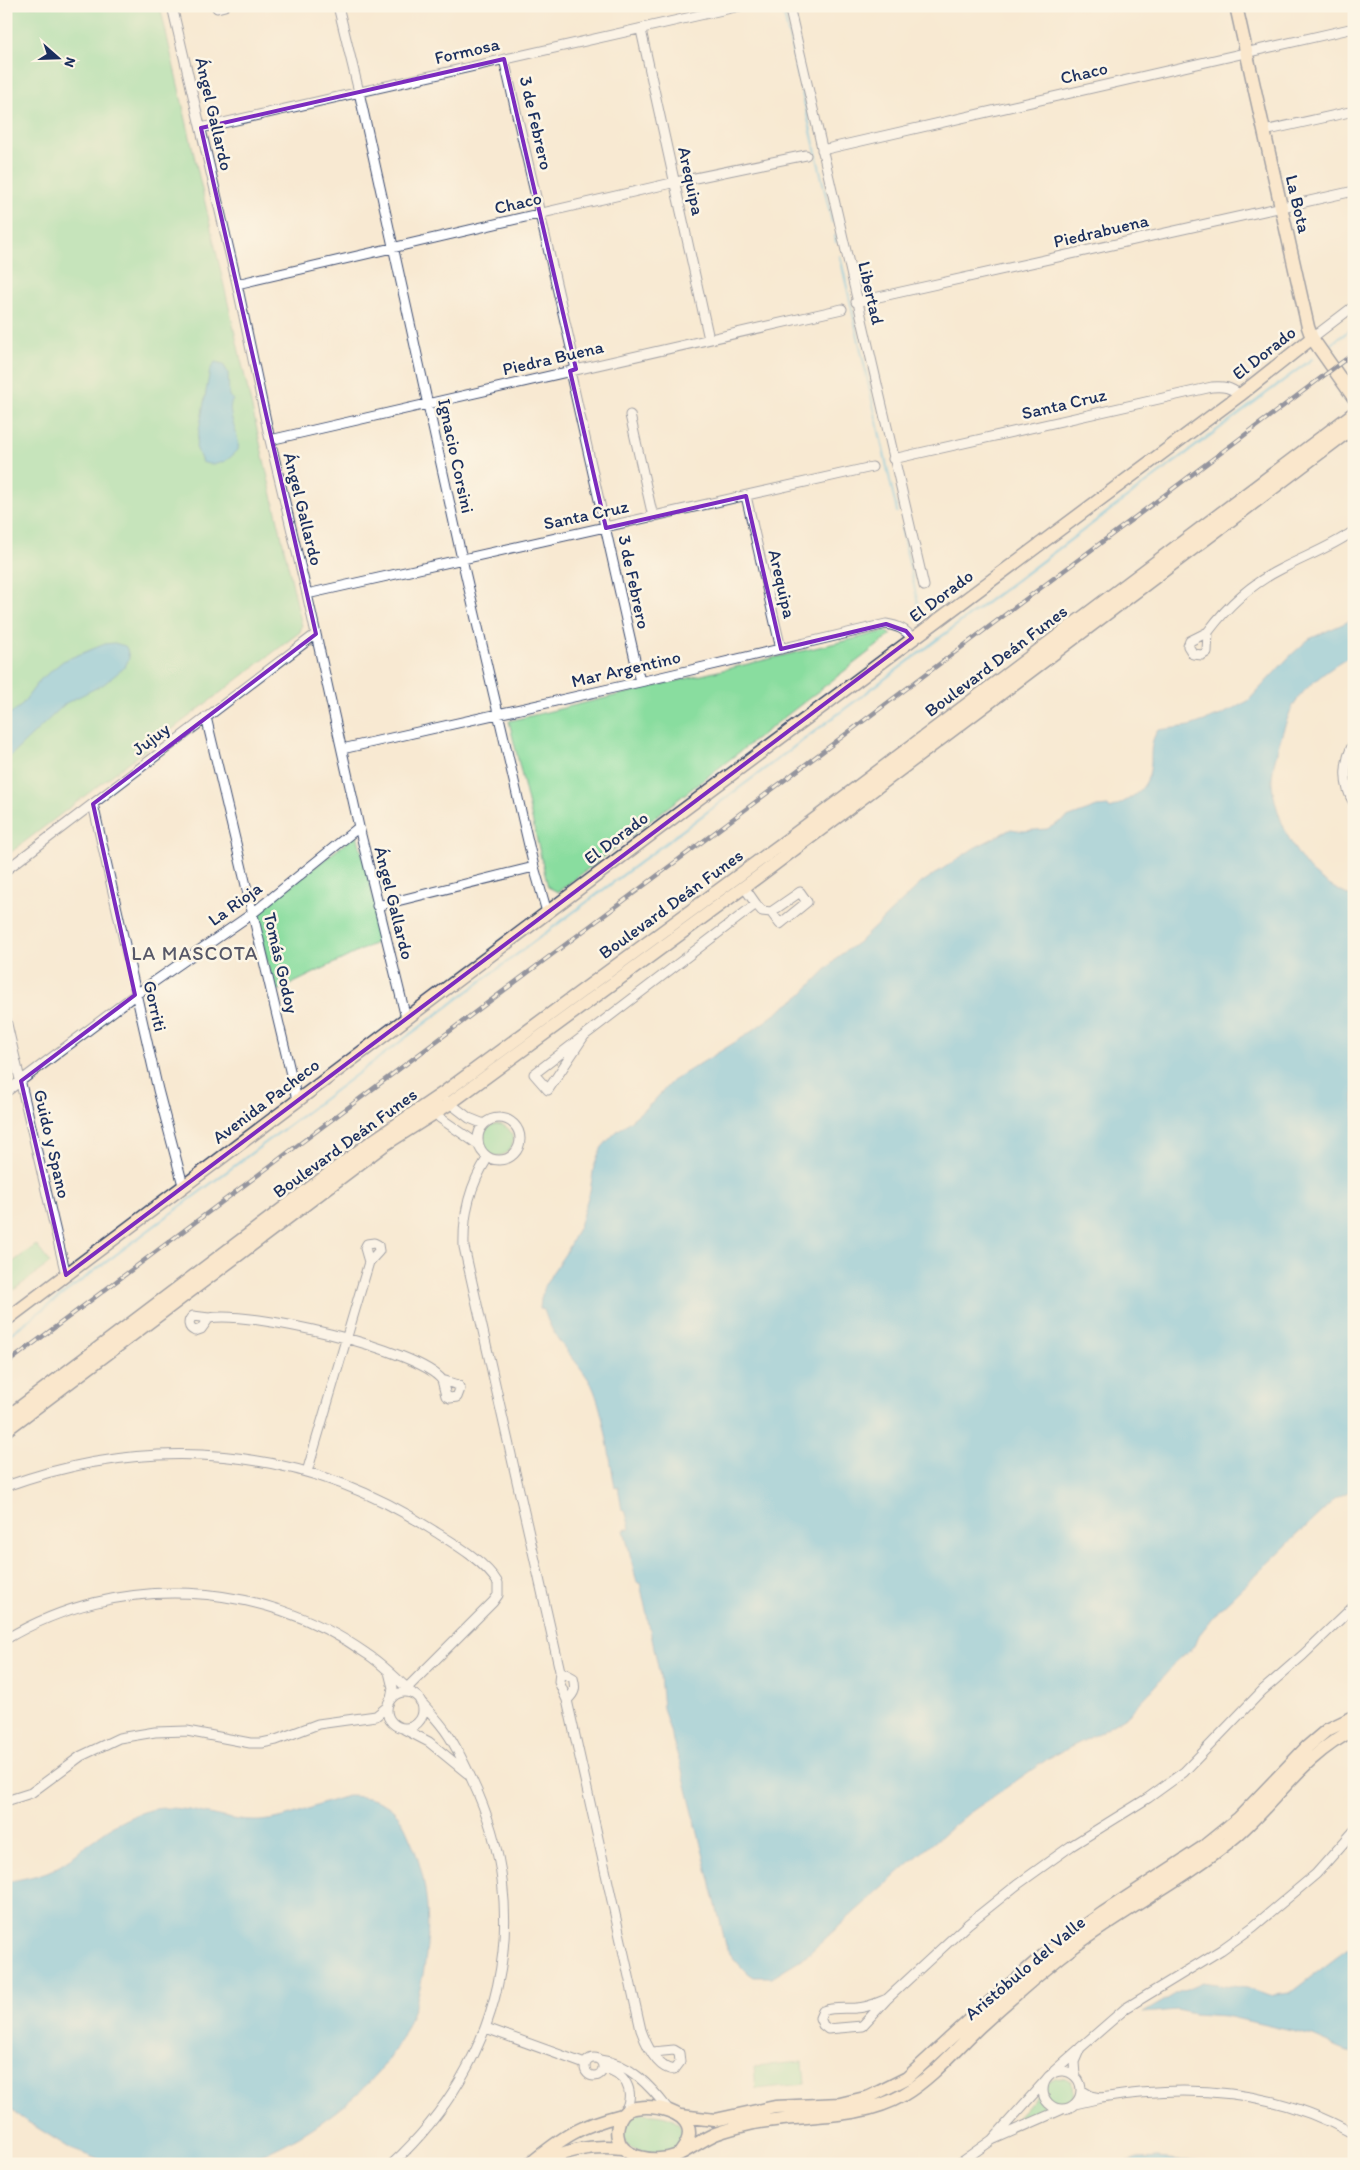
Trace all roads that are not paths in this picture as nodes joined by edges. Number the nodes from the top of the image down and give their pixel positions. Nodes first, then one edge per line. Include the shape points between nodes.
1 (172, 6) edge
2 (338, 6) edge
3 (740, 6) edge
4 (789, 6) edge
5 (1236, 6) edge
6 (1354, 28) edge
7 (640, 30) junction
8 (1247, 52) junction
9 (504, 59) junction
10 (359, 92) junction
11 (1354, 110) edge
12 (201, 128) junction
13 (1264, 131) junction
14 (822, 150) junction
15 (806, 154) dead end
16 (676, 182) junction
17 (1354, 191) edge
18 (1281, 207) junction
19 (540, 214) junction
20 (394, 247) junction
21 (237, 284) junction
22 (856, 302) junction
23 (1354, 306) edge
24 (842, 309) dead end
25 (1312, 338) junction
26 (709, 339) junction
27 (573, 370) junction
28 (1240, 394) junction
29 (1354, 398) edge
30 (428, 403) junction
31 (1354, 413) edge
32 (630, 415) dead end
33 (1354, 427) edge
34 (270, 440) junction
35 (893, 459) junction
36 (872, 466) dead end
37 (746, 496) junction
38 (653, 517) junction
39 (606, 528) junction
40 (1354, 531) edge
41 (462, 559) junction
42 (924, 586) dead end
43 (307, 594) junction
44 (1208, 632) dead end
45 (316, 634) junction
46 (912, 638) junction
47 (781, 650) junction
48 (640, 682) junction
49 (500, 714) junction
50 (206, 717) junction
51 (1354, 742) edge
52 (342, 749) junction
53 (93, 804) junction
54 (1354, 804) edge
55 (359, 827) junction
56 (534, 867) junction
57 (6, 870) edge
58 (744, 886) junction
59 (756, 904) junction
60 (378, 906) junction
61 (547, 912) junction
62 (771, 912) dead end
63 (253, 913) junction
64 (135, 995) junction
65 (406, 1018) junction
66 (6, 1020) edge
67 (584, 1036) junction
68 (20, 1081) junction
69 (6, 1092) edge
70 (446, 1099) junction
71 (297, 1100) junction
72 (432, 1108) junction
73 (484, 1124) junction
74 (479, 1146) junction
75 (488, 1157) junction
76 (183, 1185) junction
77 (369, 1262) dead end
78 (66, 1275) junction
79 (209, 1318) dead end
80 (6, 1320) edge
81 (346, 1338) junction
82 (442, 1380) dead end
83 (6, 1418) edge
84 (6, 1430) edge
85 (308, 1472) junction
86 (6, 1486) edge
87 (1354, 1606) edge
88 (6, 1639) edge
89 (560, 1671) junction
90 (389, 1672) junction
91 (410, 1691) junction
92 (567, 1700) junction
93 (420, 1701) junction
94 (389, 1703) junction
95 (1354, 1717) edge
96 (366, 1719) junction
97 (395, 1726) junction
98 (404, 1728) junction
99 (1354, 1730) edge
100 (470, 1776) junction
101 (6, 1802) edge
102 (1354, 1831) edge
103 (887, 1999) junction
104 (486, 2028) junction
105 (1080, 2048) junction
106 (653, 2052) dead end
107 (585, 2064) junction
108 (602, 2064) junction
109 (1076, 2076) junction
110 (1048, 2078) junction
111 (640, 2079) junction
112 (629, 2086) junction
113 (1081, 2090) junction
114 (1101, 2098) junction
115 (1075, 2104) junction
116 (668, 2109) junction
117 (1063, 2109) junction
118 (623, 2113) junction
119 (681, 2116) junction
120 (1354, 2134) edge
121 (992, 2140) junction
122 (627, 2155) edge
123 (674, 2158) edge
124 (392, 2164) edge
125 (532, 2164) edge
126 (958, 2164) edge

1 - 12 street, Ángel Gallardo
2 - 10 street, Ignacio Corsini
3 - 7 street, Formosa
4 - 14 street, Libertad
5 - 8 street, La Bota
6 - 8 street, Chaco
7 - 9 street, Formosa
7 - 16 street, Arequipa
8 - 13 street, La Bota
8 - 14 street, Chaco
9 - 10 street, Formosa
9 - 19 street, 3 de Febrero
10 - 12 street, Formosa
10 - 20 street, Ignacio Corsini
11 - 13 street
12 - 21 street, Ángel Gallardo
13 - 18 street, La Bota
14 - 22 street, Libertad
15 - 16 street, Chaco
16 - 19 street, Chaco
16 - 26 street, Arequipa
17 - 18 street, Piedrabuena
18 - 22 street, Piedrabuena
18 - 25 street, La Bota
19 - 20 street, Chaco
19 - 27 street, 3 de Febrero
20 - 21 street, Chaco
20 - 30 street, Ignacio Corsini
21 - 34 street, Ángel Gallardo
22 - 35 street, Libertad
23 - 25 street, El Dorado
24 - 26 street, Piedra Buena
25 - 28 street, El Dorado
25 - 29 street, La Bota
26 - 27 street, Piedra Buena
27 - 30 street, Piedra Buena
27 - 39 street, 3 de Febrero
28 - 35 street, Santa Cruz via 1232,388 1212,387
28 - 46 street, El Dorado
30 - 34 street, Piedra Buena
30 - 41 street, Ignacio Corsini
31 - 70 street, Boulevard Deán Funes
32 - 38 street
33 - 58 street, Boulevard Deán Funes
34 - 43 street, Ángel Gallardo
35 - 42 street, Libertad
36 - 37 street, Santa Cruz
37 - 38 street, Santa Cruz
37 - 47 street, Arequipa
38 - 39 street, Santa Cruz
39 - 41 street, Santa Cruz
39 - 48 street, 3 de Febrero
40 - 44 street via 1242,594
41 - 43 street, Santa Cruz
41 - 49 street, Ignacio Corsini
43 - 45 street, Ángel Gallardo
45 - 50 street, Jujuy
45 - 52 street, Ángel Gallardo
46 - 47 street, Mar Argentino via 906,631 886,624
46 - 61 street, El Dorado
47 - 48 street, Mar Argentino
48 - 49 street, Mar Argentino
49 - 52 street, Mar Argentino
49 - 56 street, Ignacio Corsini
50 - 53 street, Jujuy
50 - 63 street, Tomás Godoy
51 - 54 street via 1345,767
52 - 55 street, Ángel Gallardo
53 - 57 street, Jujuy
53 - 64 street, Gorriti
55 - 60 street, Ángel Gallardo
55 - 63 street, La Rioja
56 - 60 street
56 - 61 street, Ignacio Corsini
58 - 59 street
58 - 70 street, Boulevard Deán Funes
59 - 62 street via 762,911
59 - 67 street
60 - 65 street, Ángel Gallardo
61 - 65 street, Avenida Pacheco
63 - 64 street, La Rioja
63 - 71 street, Tomás Godoy
64 - 68 street, La Rioja
64 - 76 street, Gorriti
65 - 71 street, Avenida Pacheco
66 - 68 street, Guido y Spano
67 - 67 street via 578,1043 548,1090 534,1074
68 - 69 street, La Rioja
68 - 78 street, Guido y Spano
70 - 72 street, Boulevard Deán Funes
70 - 73 street via 469,1118
71 - 76 street, Avenida Pacheco
72 - 74 street
72 - 83 street, Boulevard Deán Funes via 367,1146
72 - 84 street, Boulevard Deán Funes
73 - 74 street via 478,1134
73 - 75 street via 497,1118 504,1119 515,1127 519,1140 518,1147 508,1157
74 - 75 street
75 - 89 street via 478,1173 465,1210 464,1247
76 - 78 street, Avenida Pacheco
77 - 81 street
78 - 80 street, Avenida Pacheco
79 - 81 street via 246,1318
81 - 82 street via 423,1366
81 - 85 street
85 - 86 street via 224,1457 148,1455 110,1458 66,1467
85 - 91 street via 349,1486 413,1517 471,1557 498,1583 498,1595 493,1602
87 - 103 street via 1263,1690 1172,1782 1018,1884 968,1924
88 - 90 street via 41,1621 90,1603 134,1595 189,1592 241,1599 293,1614 352,1644
89 - 92 street via 559,1682
89 - 92 street via 573,1678 575,1685 572,1696
90 - 91 street
90 - 94 street via 393,1688
91 - 93 street
91 - 94 street via 401,1692
92 - 106 street via 641,2030
93 - 98 street via 423,1712 419,1722
93 - 100 street via 449,1736
94 - 96 street via 376,1716
94 - 97 street via 388,1717
95 - 119 street, Aristóbulo del Valle via 1327,1730 1306,1747 1240,1818 1202,1848 1044,1955 908,2078 869,2097 840,2104 775,2107 715,2120
96 - 97 street
96 - 101 street via 318,1724 262,1743 187,1731 128,1736 80,1756 31,1793
97 - 98 street
98 - 100 street via 429,1742
99 - 123 street, Aristóbulo del Valle via 1323,1748 1247,1827 1228,1842 1063,1955 909,2091 891,2101 847,2114 785,2118 733,2128 714,2134
100 - 104 street via 492,1828 503,1886 501,1964
102 - 105 street via 1316,1874 1253,1927 1126,2008
103 - 103 street via 870,2006 828,2009 820,2018 828,2029 862,2026
104 - 107 street
104 - 124 street via 449,2100 416,2141
105 - 109 street via 1074,2062
105 - 110 street
107 - 108 street via 591,2058
107 - 108 street via 585,2070 592,2076 598,2075
108 - 111 street via 620,2065
108 - 112 street via 621,2076
109 - 110 street via 1066,2071 1055,2072
109 - 113 street
110 - 117 street via 1043,2087 1046,2100
110 - 121 street
111 - 112 street
111 - 116 street
112 - 118 street via 630,2099
113 - 114 street
113 - 115 street
114 - 115 street
114 - 120 street via 1169,2090 1229,2093 1278,2103
115 - 117 street
116 - 118 street via 650,2107
116 - 119 street
117 - 121 street
118 - 122 street via 617,2135
118 - 125 street via 583,2126 561,2139
119 - 123 street via 689,2130 689,2138
121 - 126 street
122 - 123 street
122 - 125 street via 586,2147

